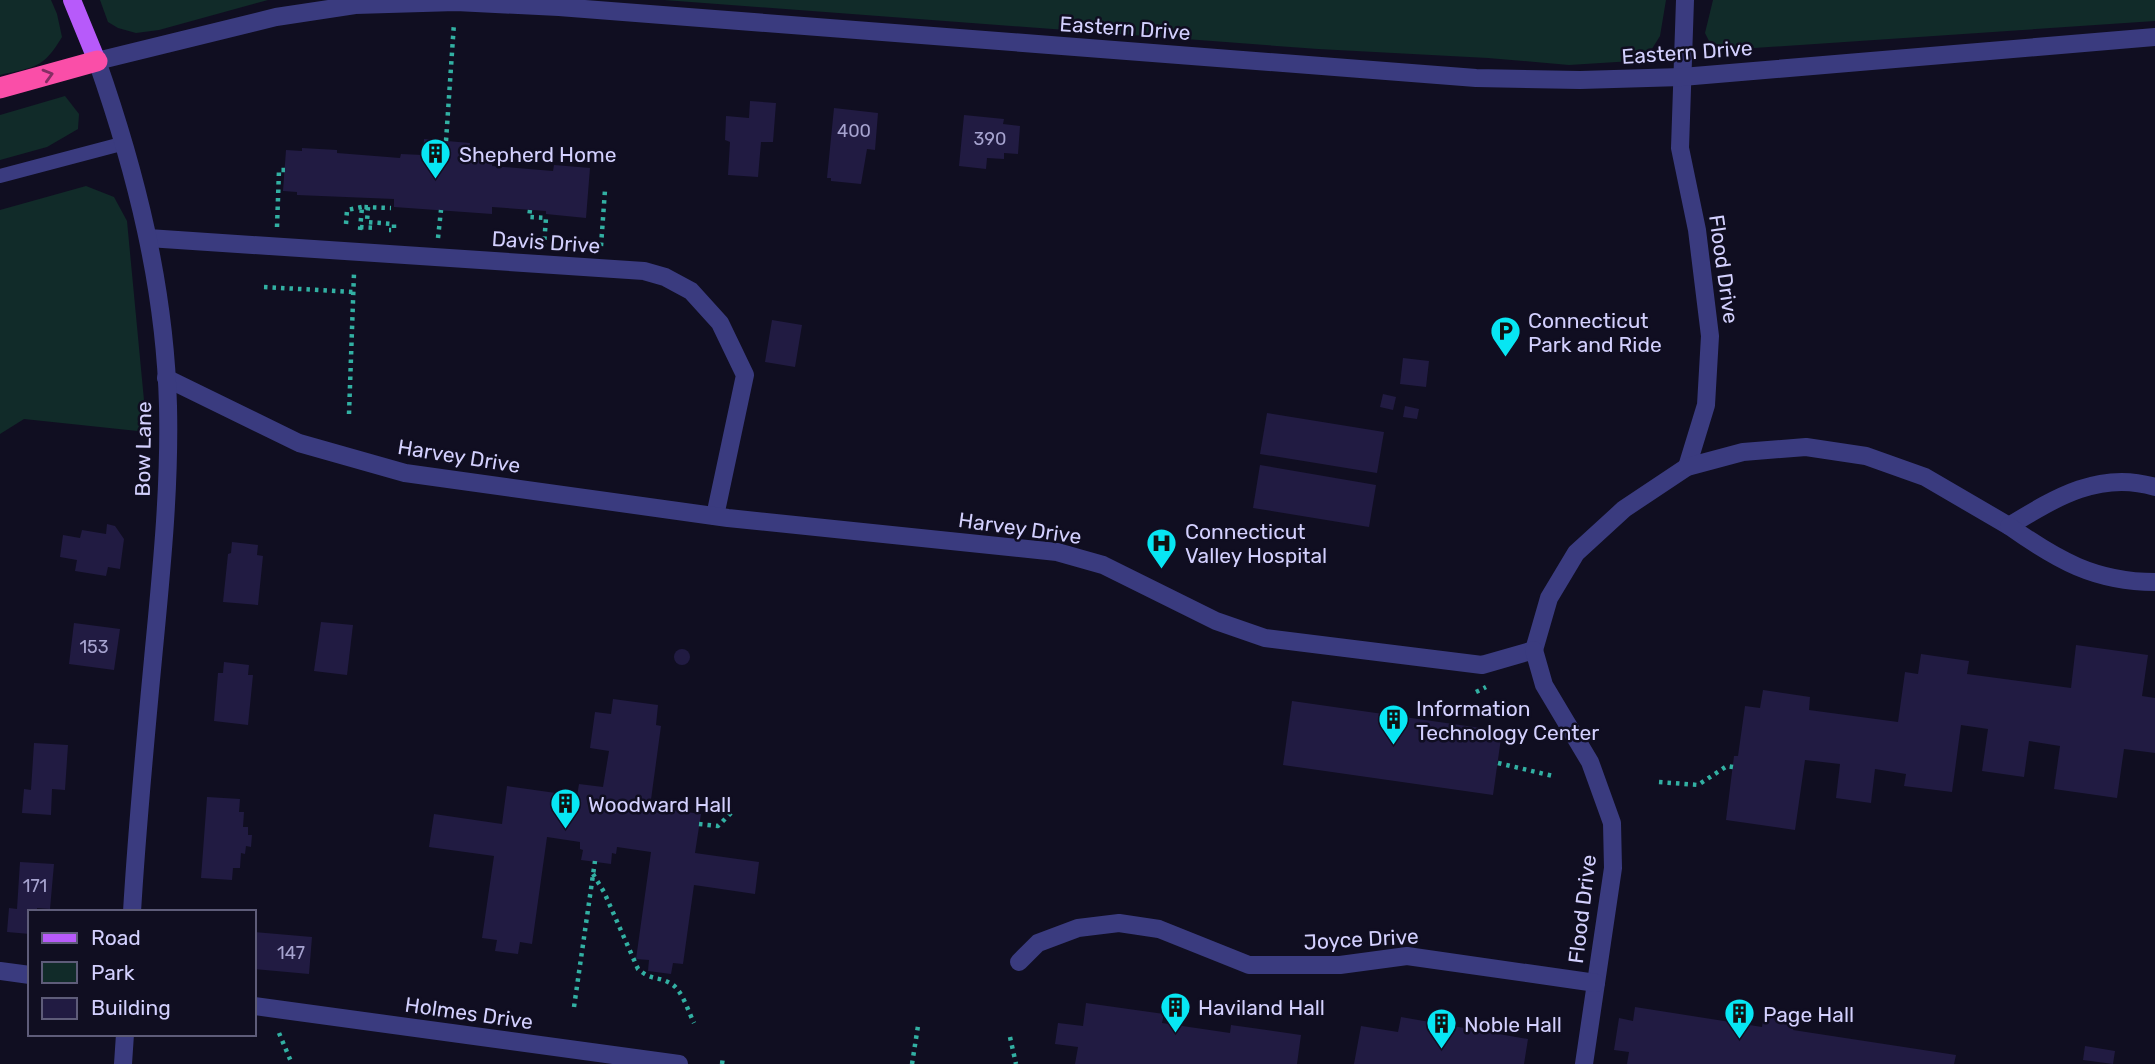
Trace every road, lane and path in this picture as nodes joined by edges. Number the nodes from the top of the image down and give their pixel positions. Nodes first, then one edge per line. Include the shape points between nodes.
1 (72, 0) edge
2 (1685, 0) edge
3 (456, 2) junction
4 (2155, 37) edge
5 (97, 61) junction
6 (1682, 77) junction
7 (0, 88) edge
8 (446, 141) dead end
9 (125, 143) junction
10 (285, 170) dead end
11 (0, 176) edge
12 (605, 190) dead end
13 (365, 207) junction
14 (391, 208) dead end
15 (441, 210) dead end
16 (530, 210) dead end
17 (346, 224) dead end
18 (360, 227) junction
19 (277, 229) dead end
20 (360, 234) dead end
21 (386, 236) dead end
22 (399, 237) dead end
23 (148, 238) junction
24 (451, 240) dead end
25 (531, 245) dead end
26 (544, 246) junction
27 (556, 247) dead end
28 (590, 249) dead end
29 (354, 268) dead end
30 (264, 287) dead end
31 (354, 292) junction
32 (166, 378) junction
33 (349, 414) dead end
34 (1687, 467) junction
35 (2155, 486) edge
36 (715, 516) junction
37 (2009, 526) junction
38 (2155, 582) edge
39 (1534, 650) junction
40 (1498, 763) dead end
41 (1733, 767) dead end
42 (1553, 776) dead end
43 (1659, 782) dead end
44 (732, 813) dead end
45 (699, 824) dead end
46 (595, 861) dead end
47 (593, 874) junction
48 (132, 910) edge
49 (1019, 962) dead end
50 (0, 971) edge
51 (28, 975) edge
52 (1596, 983) junction
53 (256, 1006) edge
54 (574, 1007) dead end
55 (694, 1023) dead end
56 (918, 1026) dead end
57 (279, 1034) dead end
58 (125, 1036) edge
59 (1010, 1037) dead end
60 (723, 1057) dead end
61 (123, 1064) edge
62 (292, 1064) edge
63 (679, 1064) edge
64 (722, 1064) edge
65 (912, 1064) edge
66 (1016, 1064) edge
67 (1584, 1064) edge

1 - 5 main road, Bow Lane
2 - 6 street, Flood Drive
3 - 5 street, Eastern Drive via 355,5 275,17
3 - 6 street, Eastern Drive via 1476,78
3 - 8 path
4 - 6 street, Eastern Drive
7 -> 5 highway
5 - 9 street, Bow Lane
6 - 34 street, Flood Drive via 1680,148 1697,230 1710,336 1706,405
9 - 11 lane
9 - 23 street, Bow Lane
10 - 19 path via 279,170
12 - 28 path via 601,250
13 - 14 path
13 - 17 path via 347,210
13 - 18 path
13 - 18 path via 367,222 394,224 394,230
15 - 24 path via 438,239
16 - 26 path via 529,217 546,218
18 - 20 path
21 - 22 path
23 - 32 street, Bow Lane
23 - 36 street, Davis Drive via 631,270 665,277 691,292 720,323 745,375
25 - 26 path
26 - 27 path
29 - 31 path
30 - 31 path
31 - 33 path
32 - 36 street, Harvey Drive via 299,443 405,473
32 - 48 street, Bow Lane via 168,463
34 - 37 street via 1743,452 1806,447 1866,456 1925,477
34 - 39 street via 1624,509 1576,553 1549,598
35 - 37 street via 2123,481 2087,486
36 - 39 street, Harvey Drive via 1057,552 1103,565 1216,621 1265,638 1482,666
37 - 38 street via 2095,574
39 - 52 street, Flood Drive via 1544,685 1590,762 1612,823 1613,868
40 - 42 path
41 - 43 path via 1727,766 1698,785
44 - 45 path via 718,826
46 - 47 path
47 - 54 path
47 - 55 path via 638,969 647,977 670,983
49 - 52 street, Joyce Drive via 1038,943 1078,928 1119,922 1158,929 1249,965 1340,965 1407,956
50 - 51 street
52 - 67 street, Flood Drive
53 - 63 street, Holmes Drive
56 - 65 path
57 - 62 path
58 - 61 street
59 - 66 path
60 - 64 path

